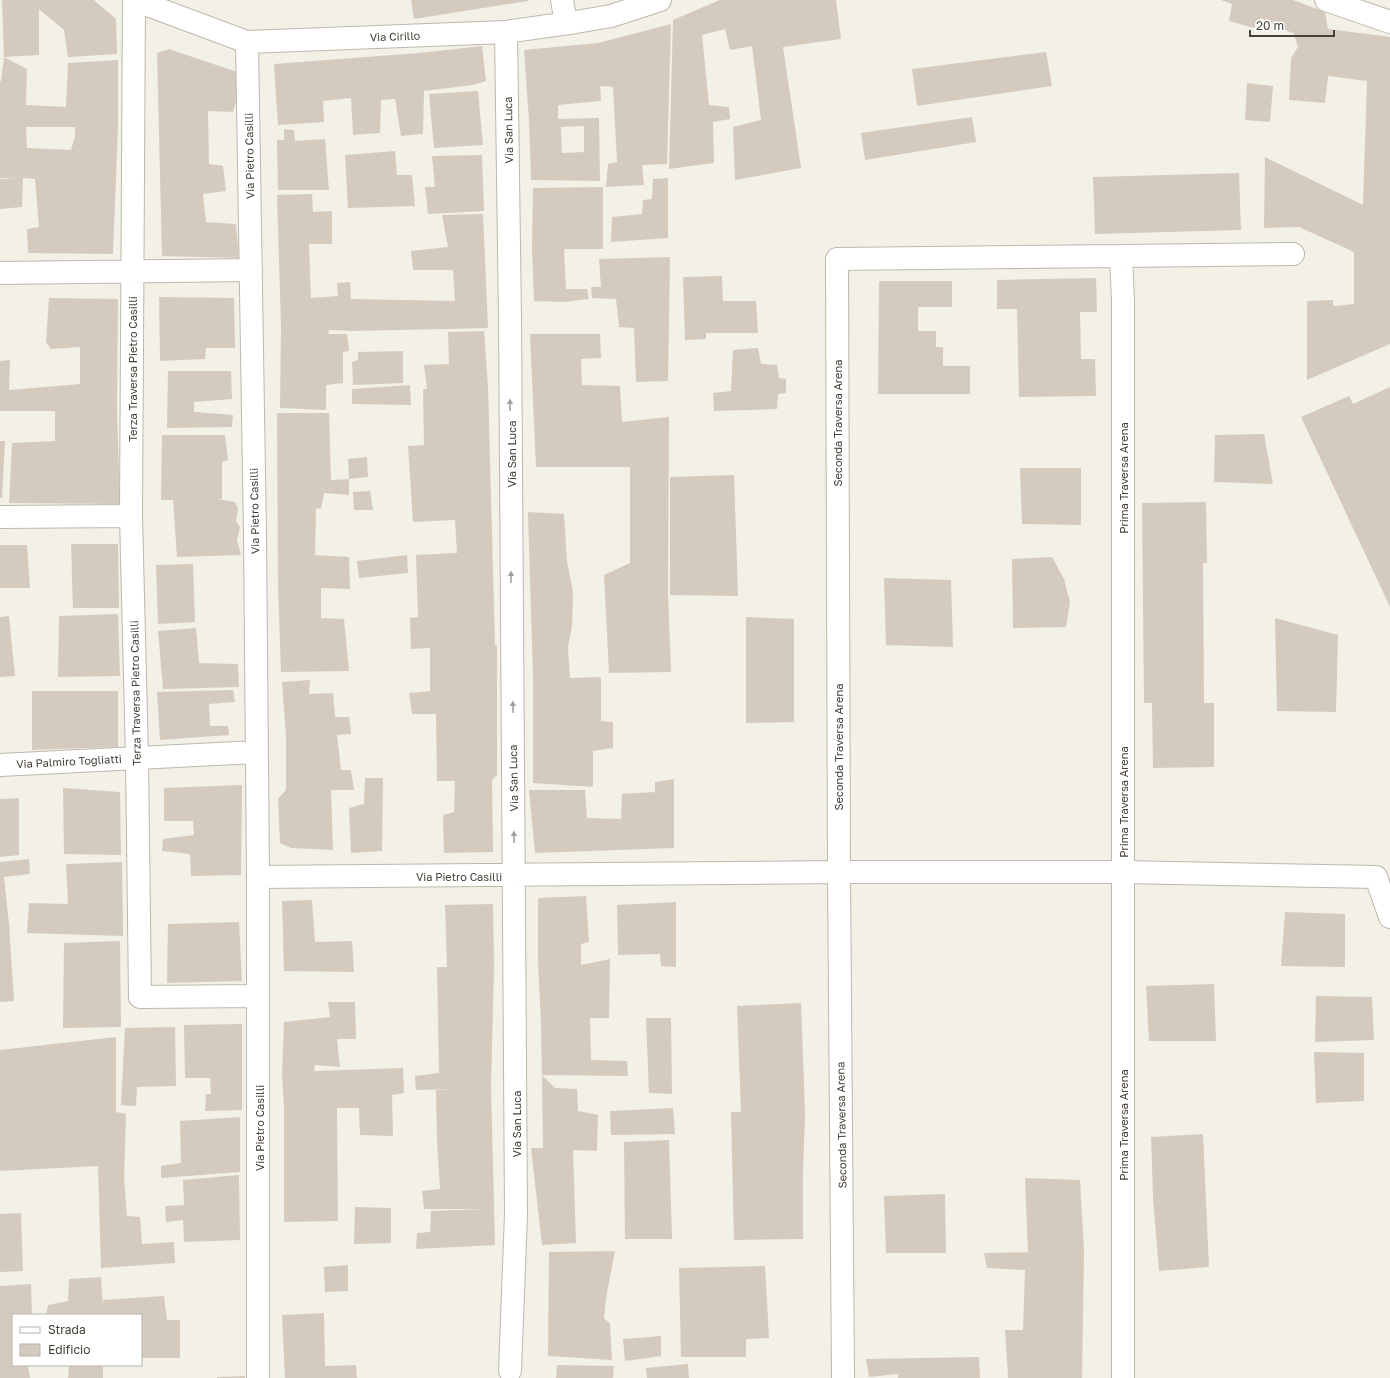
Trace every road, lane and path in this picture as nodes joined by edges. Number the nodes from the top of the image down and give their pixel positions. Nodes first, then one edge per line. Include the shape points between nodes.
1 (134, 0) edge
2 (562, 0) edge
3 (660, 0) edge
4 (1326, 0) edge
5 (1390, 22) edge
6 (566, 23) junction
7 (506, 32) junction
8 (247, 42) junction
9 (1293, 254) dead end
10 (1121, 256) junction
11 (250, 270) junction
12 (132, 272) junction
13 (0, 273) edge
14 (131, 516) junction
15 (0, 517) edge
16 (257, 752) junction
17 (137, 758) junction
18 (0, 765) edge
19 (839, 872) junction
20 (1123, 872) junction
21 (515, 876) junction
22 (258, 877) junction
23 (1390, 917) edge
24 (258, 996) junction
25 (510, 1371) dead end
26 (258, 1378) edge
27 (844, 1378) edge
28 (1123, 1378) edge

1 - 8 street, Via Cirillo
1 - 12 street, Terza Traversa Pietro Casilli
2 - 6 street
3 - 6 street, Via Cirillo via 611,16
4 - 5 street
6 - 7 street, Via Cirillo
7 - 8 street, Via Cirillo
21 -> 7 street, Via San Luca
8 - 11 street, Via Pietro Casilli
9 - 10 street
10 - 19 street, Seconda Traversa Arena via 837,259
10 - 20 street, Prima Traversa Arena
11 - 12 street
11 - 16 street, Via Pietro Casilli
12 - 13 street
12 - 14 street, Terza Traversa Pietro Casilli
14 - 15 street
14 - 17 street, Terza Traversa Pietro Casilli
16 - 17 street
16 - 22 street, Via Pietro Casilli
17 - 18 street, Via Palmiro Togliatti
17 - 24 street, Terza Traversa Pietro Casilli via 140,996
19 - 20 street
19 - 21 street
19 - 27 street, Seconda Traversa Arena
20 - 23 street, Prima Traversa Arena via 1376,877
20 - 28 street, Prima Traversa Arena
21 - 22 street, Via Pietro Casilli
21 - 25 street, Via San Luca via 516,1214
22 - 24 street, Via Pietro Casilli
24 - 26 street, Via Pietro Casilli

